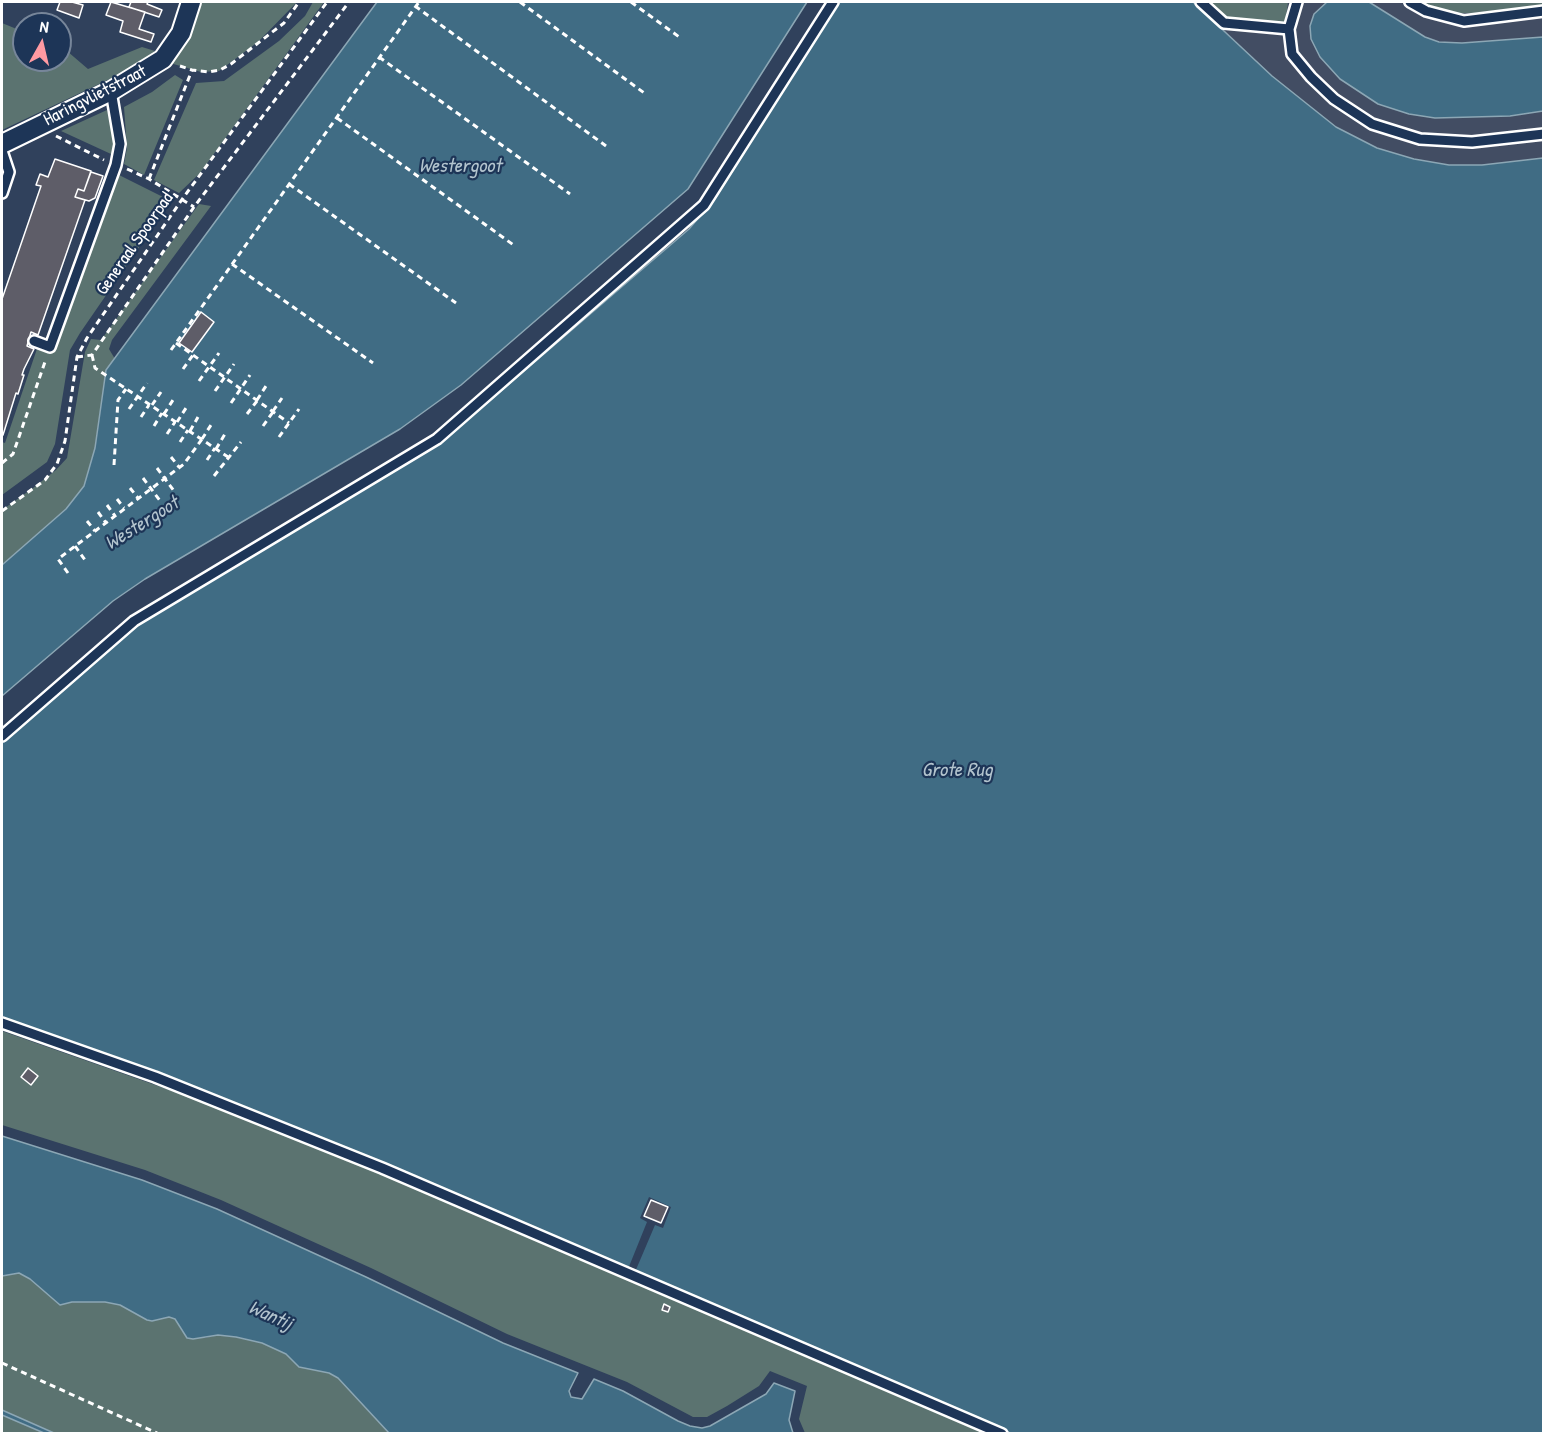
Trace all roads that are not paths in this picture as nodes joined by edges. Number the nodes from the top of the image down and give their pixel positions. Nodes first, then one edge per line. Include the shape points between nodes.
1 (191, 2) edge
2 (833, 2) edge
3 (1201, 2) edge
4 (1297, 2) edge
5 (1410, 2) edge
6 (1544, 11) edge
7 (1289, 29) junction
8 (111, 91) junction
9 (1544, 134) edge
10 (2, 144) edge
11 (2, 151) edge
12 (2, 193) edge
13 (34, 341) dead end
14 (2, 736) edge
15 (2, 1023) edge
16 (1002, 1434) edge

1 - 8 street, Haringvlietstraat via 181,33 163,59
2 - 14 lane via 704,205 437,439 134,621
3 - 7 lane via 1224,23
4 - 7 lane
5 - 6 lane via 1426,11 1464,21
7 - 9 lane via 1292,54 1311,77 1334,99 1372,124 1420,139 1451,141
8 - 10 street, Haringvlietstraat
8 - 13 lane via 120,144 116,165 50,347
11 - 12 lane via 9,172
15 - 16 lane via 155,1077 382,1168

